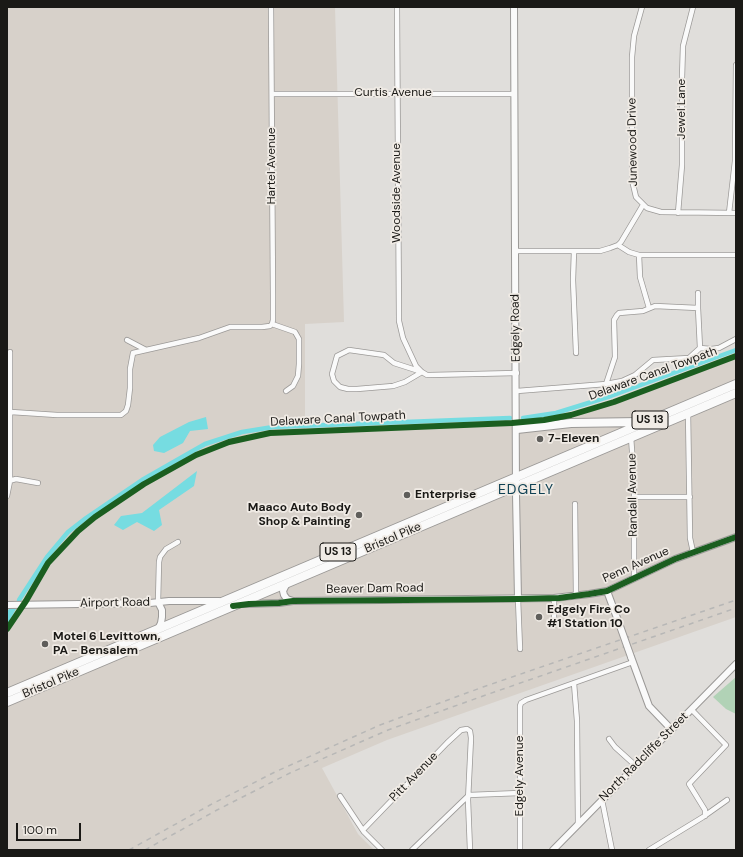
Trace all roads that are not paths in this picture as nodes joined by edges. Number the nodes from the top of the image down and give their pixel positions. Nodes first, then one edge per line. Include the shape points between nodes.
1 (271, 7) edge
2 (397, 7) edge
3 (514, 7) edge
4 (642, 7) edge
5 (693, 7) edge
6 (736, 65) edge
7 (397, 93) junction
8 (272, 94) junction
9 (514, 94) junction
10 (642, 205) junction
11 (678, 213) junction
12 (729, 213) junction
13 (736, 214) edge
14 (618, 245) junction
15 (515, 251) junction
16 (574, 251) junction
17 (639, 255) junction
18 (736, 255) edge
19 (698, 293) dead end
20 (649, 308) junction
21 (698, 308) junction
22 (272, 324) junction
23 (736, 339) edge
24 (127, 340) dead end
25 (700, 348) junction
26 (146, 350) junction
27 (10, 352) dead end
28 (576, 353) dead end
29 (422, 372) junction
30 (517, 373) junction
31 (606, 384) junction
32 (736, 384) edge
33 (286, 391) dead end
34 (517, 391) junction
35 (736, 393) edge
36 (11, 412) junction
37 (688, 412) junction
38 (646, 421) junction
39 (517, 429) junction
40 (631, 437) junction
41 (517, 476) junction
42 (9, 481) edge
43 (38, 483) dead end
44 (516, 485) junction
45 (7, 496) edge
46 (634, 497) junction
47 (690, 497) junction
48 (576, 504) dead end
49 (736, 537) edge
50 (178, 542) dead end
51 (693, 552) junction
52 (634, 578) junction
53 (287, 583) junction
54 (607, 591) junction
55 (576, 596) junction
56 (554, 598) junction
57 (518, 599) junction
58 (224, 601) junction
59 (293, 601) junction
60 (158, 602) junction
61 (7, 605) edge
62 (233, 606) junction
63 (554, 625) dead end
64 (158, 629) junction
65 (520, 649) dead end
66 (632, 660) junction
67 (736, 664) edge
68 (574, 683) junction
69 (7, 693) edge
70 (7, 702) edge
71 (692, 710) junction
72 (672, 730) junction
73 (609, 739) dead end
74 (636, 766) junction
75 (520, 793) junction
76 (469, 795) junction
77 (340, 796) dead end
78 (602, 800) junction
79 (727, 800) dead end
80 (706, 816) junction
81 (578, 825) junction
82 (364, 830) junction
83 (382, 850) edge
84 (412, 850) edge
85 (470, 850) edge
86 (520, 850) edge
87 (553, 850) edge
88 (612, 850) edge
89 (649, 850) edge

1 - 8 street, Hartel Avenue
2 - 7 street, Woodside Avenue
3 - 9 street, Edgely Road
4 - 10 street, Junewood Drive via 633,48 632,180 636,197
5 - 11 street, Jewel Lane via 683,46 682,165
6 - 12 street via 735,169
7 - 8 street, Curtis Avenue
7 - 9 street, Curtis Avenue
7 - 29 street, Woodside Avenue via 398,321 409,352
8 - 22 street, Hartel Avenue
9 - 15 street, Edgely Road
10 - 11 street via 654,211
10 - 14 street
11 - 12 street
12 - 13 street
14 - 16 street via 600,251
14 - 17 street
15 - 16 street
15 - 30 street, Edgely Road
16 - 28 street
17 - 18 street
17 - 20 street via 640,277
19 - 21 street
20 - 21 street
20 - 31 street via 638,312 619,313 615,318 615,357
21 - 25 street
22 - 26 street via 267,327 223,328 199,338
22 - 33 street via 295,332 299,339 298,376 293,386
23 - 25 street via 719,348
24 - 26 street
25 - 31 street via 689,358 653,360 635,375
26 - 36 street via 132,355 129,400 125,413 121,415
27 - 36 street
29 - 29 street via 393,386 357,389 340,387 332,374 336,356 349,350 384,355 394,363
29 - 30 street via 430,375
30 - 34 street, Edgely Road
31 - 34 street
32 - 38 highway, Bristol Pike / US 13
34 - 39 street, Edgely Road
35 - 37 highway, Bristol Pike / US 13
36 - 42 street
37 - 40 highway, Bristol Pike / US 13
37 - 47 street
38 - 39 highway via 571,423
38 - 41 highway, Bristol Pike / US 13
39 - 41 street, Edgely Road
40 - 44 highway, Bristol Pike / US 13
40 - 46 street, Randall Avenue
41 - 44 street, Edgely Road
41 - 58 highway, Bristol Pike / US 13
42 - 43 street via 16,479
42 - 45 street
44 - 53 highway, Bristol Pike / US 13
44 - 57 street, Edgely Road
46 - 47 street
46 - 52 street, Randall Avenue
47 - 51 street via 690,538
48 - 55 street
49 - 51 street, Penn Avenue
50 - 60 street via 166,549 159,562
51 - 52 street, Penn Avenue
52 - 54 street, Penn Avenue
53 - 59 street via 284,595
53 - 62 highway, Bristol Pike / US 13
54 - 55 street, Penn Avenue
54 - 66 street, bridge
55 - 56 street, Penn Avenue
56 - 57 street, Penn Avenue
56 - 63 street
57 - 59 street, Beaver Dam Road
57 - 65 street, Edgely Road
58 - 60 street, Airport Road
58 - 64 highway, Bristol Pike / US 13
59 - 62 street, Beaver Dam Road
60 - 61 street, Airport Road
60 - 64 street via 162,617
62 - 70 highway, Bristol Pike / US 13
64 - 69 highway, Bristol Pike / US 13
66 - 68 street
66 - 72 street via 649,706
67 - 71 street, North Radcliffe Street
68 - 75 street, Edgely Avenue via 521,703
68 - 81 street
71 - 72 street, North Radcliffe Street
71 - 80 street via 726,745 689,784
72 - 74 street, North Radcliffe Street
73 - 74 street
74 - 78 street, North Radcliffe Street
75 - 76 street
75 - 86 street, Edgely Avenue
76 - 82 street, Pitt Avenue via 472,738 469,730 462,730
76 - 84 street
76 - 85 street
77 - 82 street
78 - 81 street, North Radcliffe Street
78 - 88 street
79 - 80 street
80 - 89 street
81 - 87 street, North Radcliffe Street
82 - 83 street

